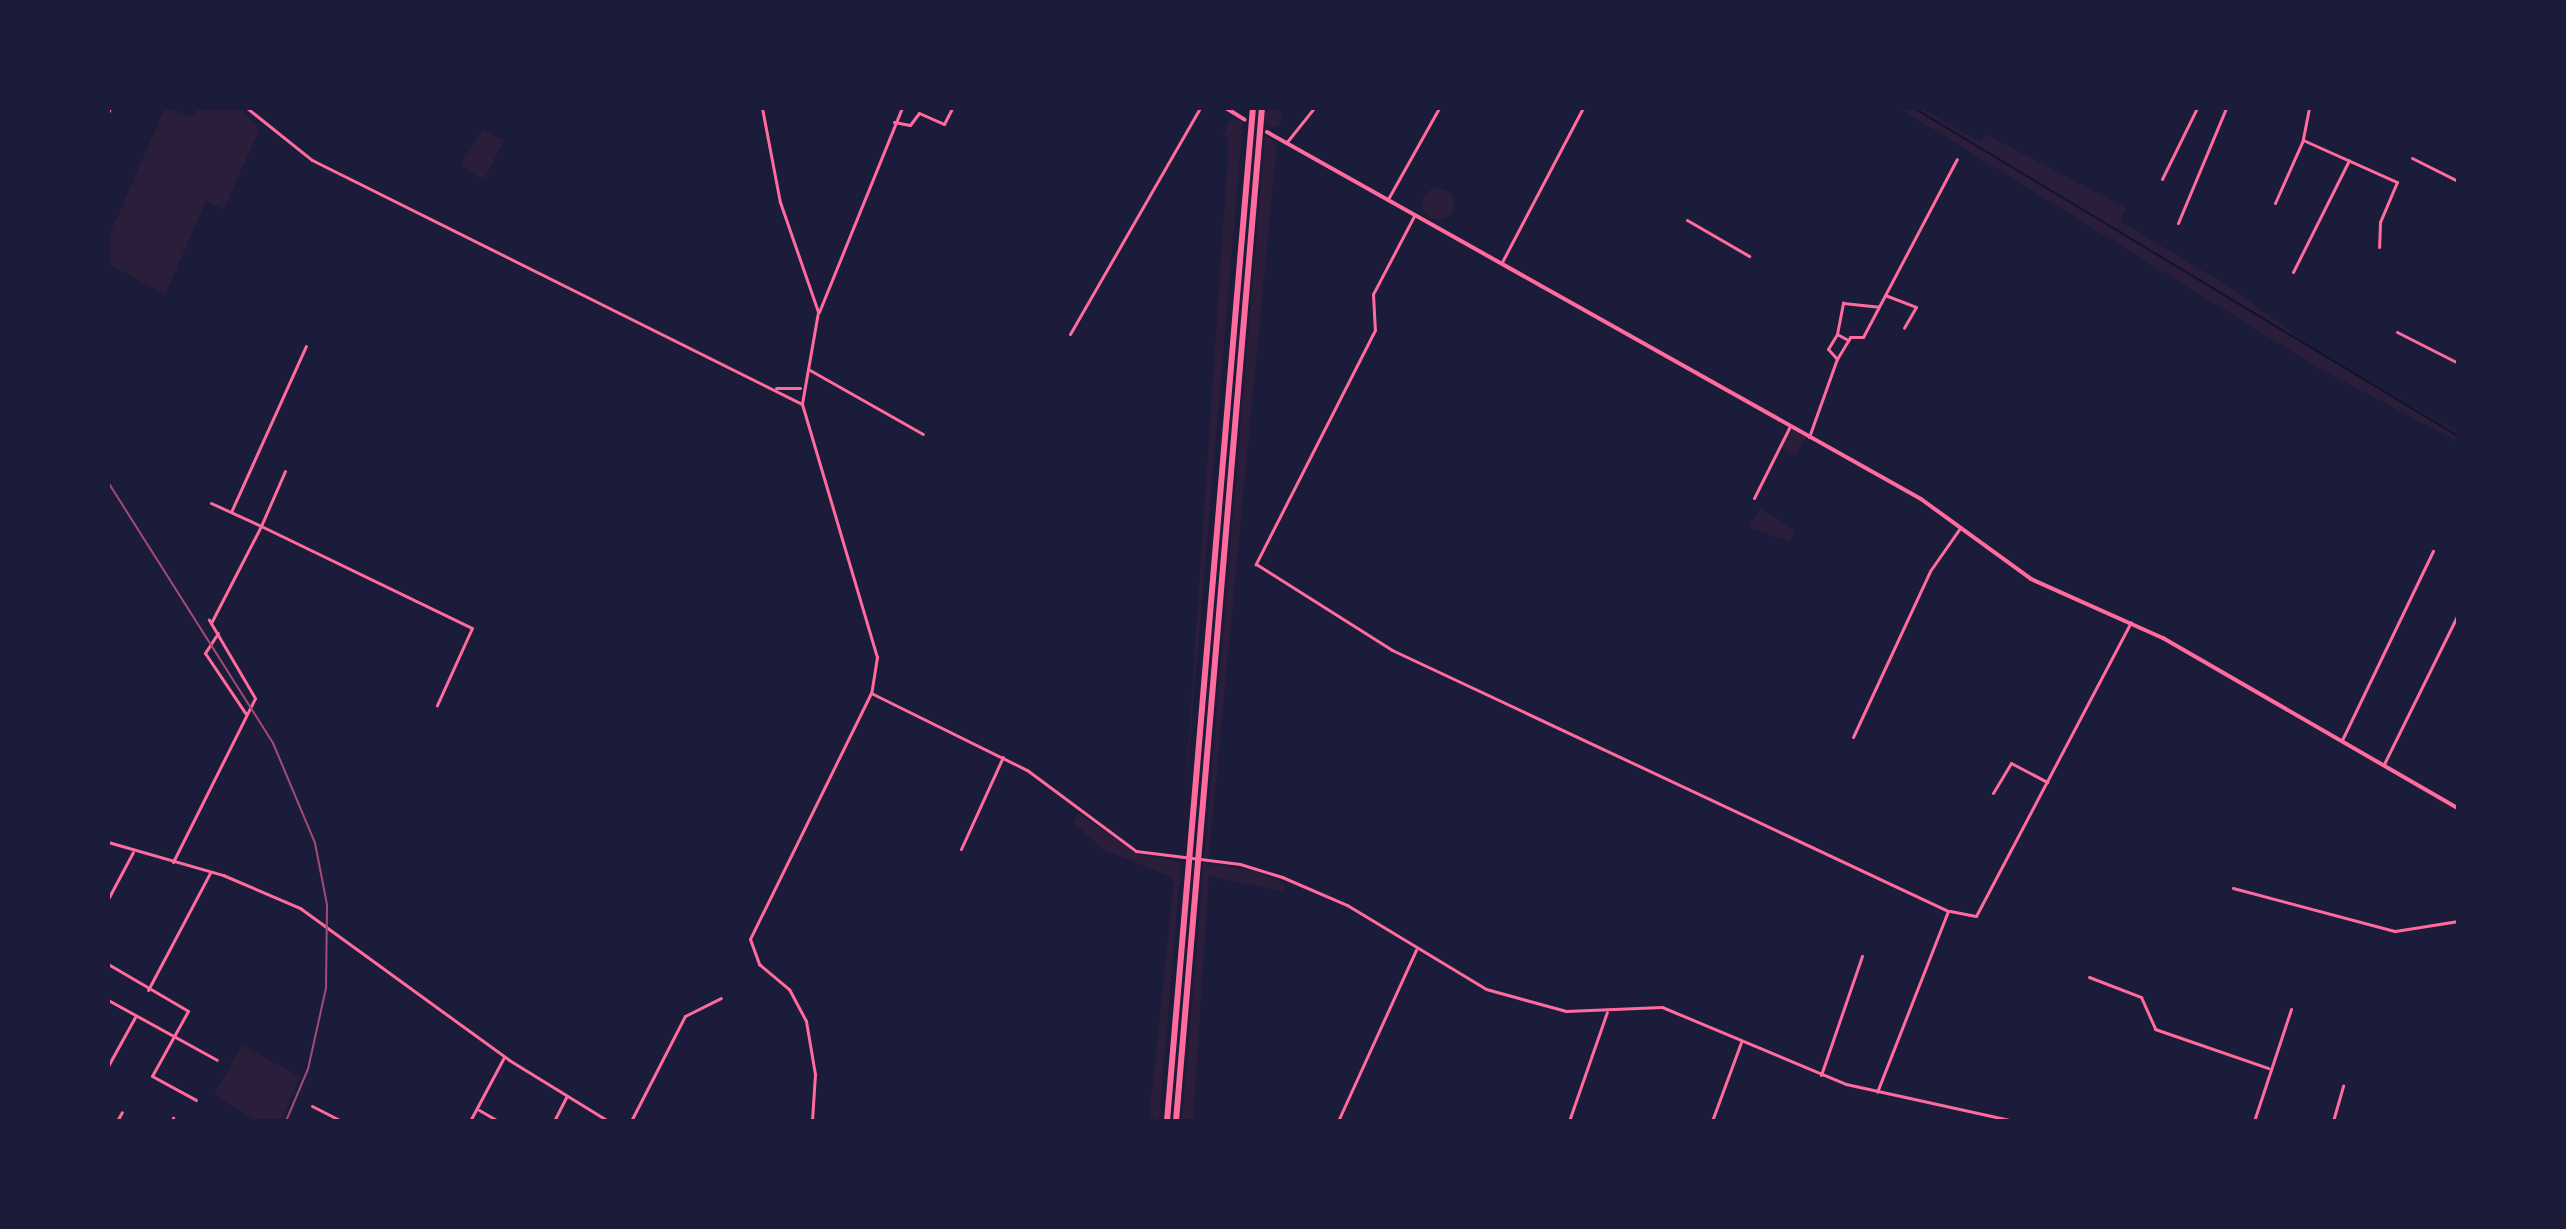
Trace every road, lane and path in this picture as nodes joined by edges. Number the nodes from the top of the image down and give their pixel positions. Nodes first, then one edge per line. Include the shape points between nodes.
1 (247, 108) edge
2 (762, 108) edge
3 (902, 108) edge
4 (952, 108) edge
5 (1200, 108) edge
6 (1226, 108) edge
7 (1253, 108) edge
8 (1262, 108) edge
9 (1314, 108) edge
10 (1439, 108) edge
11 (1583, 108) edge
12 (2197, 108) edge
13 (2226, 108) edge
14 (2309, 108) edge
15 (1245, 120) dead end
16 (894, 122) junction
17 (1267, 132) dead end
18 (2303, 140) junction
19 (1286, 143) junction
20 (2412, 158) dead end
21 (1957, 159) dead end
22 (2349, 160) junction
23 (2162, 179) dead end
24 (2458, 181) edge
25 (1388, 199) junction
26 (2275, 203) dead end
27 (1415, 213) junction
28 (1687, 220) dead end
29 (2178, 223) dead end
30 (2379, 247) dead end
31 (1749, 256) dead end
32 (1502, 262) junction
33 (2293, 272) dead end
34 (1885, 295) junction
35 (1879, 307) junction
36 (818, 312) junction
37 (1904, 328) dead end
38 (2397, 332) dead end
39 (1070, 334) dead end
40 (1837, 334) junction
41 (1848, 341) junction
42 (306, 346) dead end
43 (1837, 359) junction
44 (2458, 363) edge
45 (808, 369) junction
46 (776, 388) junction
47 (802, 388) junction
48 (802, 404) junction
49 (1790, 426) junction
50 (923, 434) dead end
51 (1809, 437) junction
52 (285, 471) dead end
53 (1754, 498) dead end
54 (211, 503) dead end
55 (231, 512) junction
56 (261, 526) junction
57 (1960, 528) junction
58 (2433, 551) dead end
59 (2458, 614) edge
60 (2131, 622) junction
61 (218, 633) junction
62 (871, 693) junction
63 (437, 705) dead end
64 (247, 716) junction
65 (1853, 737) dead end
66 (2342, 740) junction
67 (1003, 757) junction
68 (2384, 764) junction
69 (2047, 782) junction
70 (1993, 793) dead end
71 (2458, 808) edge
72 (108, 842) edge
73 (961, 849) dead end
74 (133, 852) junction
75 (173, 862) junction
76 (211, 871) junction
77 (2233, 888) dead end
78 (108, 899) edge
79 (1948, 911) junction
80 (2458, 921) edge
81 (1416, 950) junction
82 (1862, 956) dead end
83 (108, 964) edge
84 (2089, 977) dead end
85 (148, 990) junction
86 (721, 998) dead end
87 (108, 1000) edge
88 (2291, 1009) dead end
89 (1608, 1011) junction
90 (136, 1015) junction
91 (174, 1036) junction
92 (1742, 1041) junction
93 (504, 1056) junction
94 (217, 1060) dead end
95 (108, 1066) edge
96 (2268, 1068) junction
97 (1821, 1075) junction
98 (2343, 1085) dead end
99 (1877, 1092) junction
100 (567, 1096) junction
101 (196, 1100) dead end
102 (312, 1106) dead end
103 (479, 1110) dead end
104 (122, 1112) dead end
105 (117, 1121) edge
106 (341, 1121) edge
107 (470, 1121) edge
108 (498, 1121) edge
109 (554, 1121) edge
110 (608, 1121) edge
111 (631, 1121) edge
112 (812, 1121) edge
113 (1167, 1121) edge
114 (1176, 1121) edge
115 (1338, 1121) edge
116 (1569, 1121) edge
117 (1712, 1121) edge
118 (2014, 1121) edge
119 (2254, 1121) edge
120 (2333, 1121) edge

1 - 46 street via 312,160
2 - 36 street via 780,202
3 - 16 street
4 - 16 street via 944,124 919,113 910,125
5 - 39 street
6 - 15 street
7 - 113 highway
8 - 114 highway
9 - 19 street
10 - 25 street
11 - 32 street
12 - 23 street
13 - 29 street
14 - 18 street
16 - 36 street
17 - 19 street
18 - 22 street
18 - 26 street
19 - 25 street
20 - 24 street
21 - 34 street
22 - 30 street via 2397,182 2380,222
22 - 33 street
25 - 27 street
27 - 32 street
27 - 79 street via 1373,294 1375,330 1256,564 1392,650
28 - 31 street
32 - 49 street
34 - 35 street
34 - 37 street via 1916,307
35 - 40 street via 1843,303
35 - 41 street via 1863,337
36 - 45 street
38 - 44 street
40 - 41 street
40 - 43 street via 1828,349
41 - 43 street
42 - 55 street
43 - 51 street
45 - 47 street
45 - 50 street
46 - 47 street
46 - 48 street
47 - 48 street
48 - 62 street via 875,639
49 - 51 street
49 - 53 street
51 - 57 street
52 - 56 street
54 - 55 street
55 - 56 street
56 - 61 street via 210,622
56 - 63 street via 472,628
57 - 60 street via 2031,579
57 - 65 street via 1930,571
58 - 66 street
59 - 68 street
60 - 66 street
60 - 69 street
61 - 64 street via 255,694
61 - 64 street via 205,653
62 - 67 street
62 - 112 street via 750,939 759,964 789,989 806,1021 815,1064
64 - 75 street
66 - 68 street
67 - 73 street
67 - 81 street via 1136,851 1261,870 1347,905
68 - 71 street
69 - 70 street via 2011,763
69 - 79 street via 1976,916
72 - 74 street
74 - 75 street
74 - 78 street
75 - 76 street
76 - 85 street
76 - 93 street via 322,921
77 - 80 street via 2395,931
79 - 99 street
81 - 89 street via 1522,1002
81 - 115 street
82 - 97 street
83 - 85 street
84 - 96 street via 2141,997 2155,1029
85 - 91 street via 188,1011
86 - 111 street via 685,1016
87 - 90 street
88 - 96 street
89 - 92 street via 1662,1007
89 - 116 street
90 - 91 street
90 - 95 street
91 - 94 street
91 - 101 street via 152,1076
92 - 97 street
92 - 117 street
93 - 100 street
93 - 107 street
96 - 119 street
97 - 99 street
98 - 120 street
99 - 118 street
100 - 109 street
100 - 110 street
102 - 106 street
103 - 108 street
104 - 105 street

